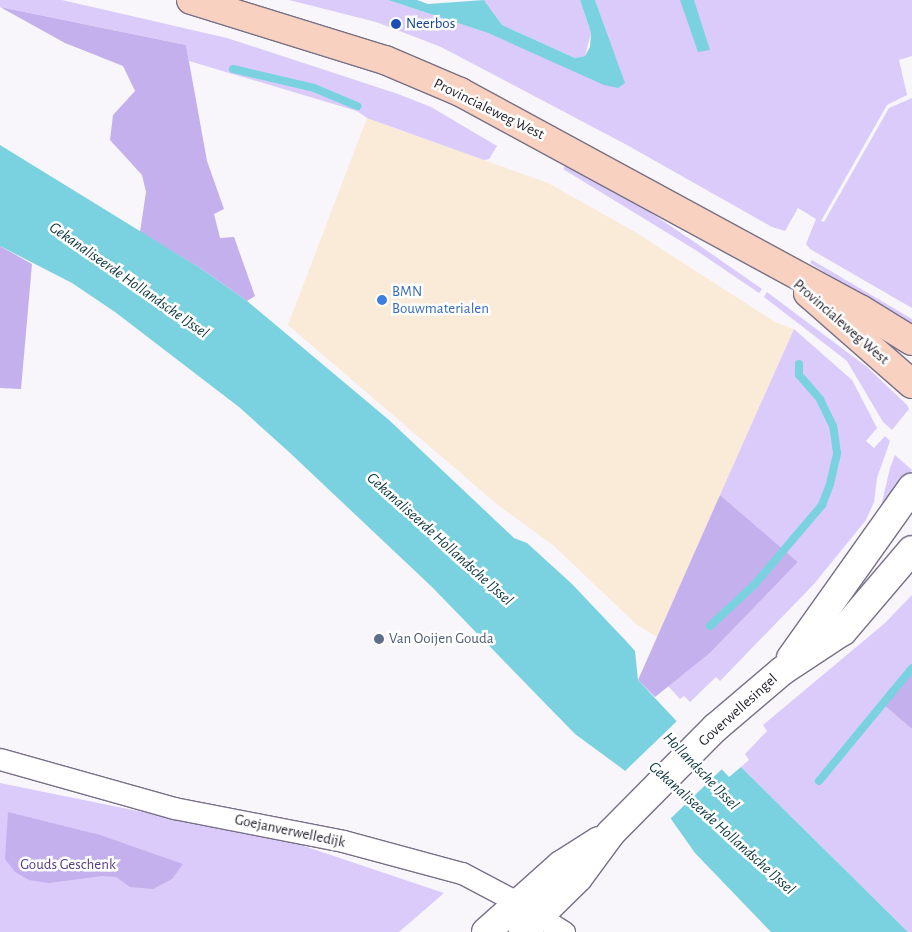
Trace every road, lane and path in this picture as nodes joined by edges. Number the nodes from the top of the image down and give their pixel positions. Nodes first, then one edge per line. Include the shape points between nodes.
1 (191, 0) edge
2 (769, 259) junction
3 (912, 341) edge
4 (912, 384) edge
5 (912, 488) edge
6 (912, 550) edge
7 (782, 671) junction
8 (2, 760) edge
9 (611, 833) junction
10 (517, 902) junction
11 (531, 924) edge
12 (486, 932) edge
13 (564, 932) edge

1 - 2 main road, Provincialeweg West via 385,60 460,92
2 - 3 main road, Provincialeweg West
2 - 4 main road, Provincialeweg West
5 - 7 main road, Goverwellesingel
6 - 7 main road, Goverwellesingel via 843,631
7 - 9 main road, Goverwellesingel via 715,728
8 - 10 street, Goejanverwelledijk via 174,808 343,842 454,871
9 - 10 main road, Goverwellesingel via 561,865
9 - 11 main road, Goverwellesingel via 578,878
10 - 11 street, Goejanverwelledijk
10 - 12 main road, Goverwellesingel
11 - 13 street, Goejanverwelledijk

